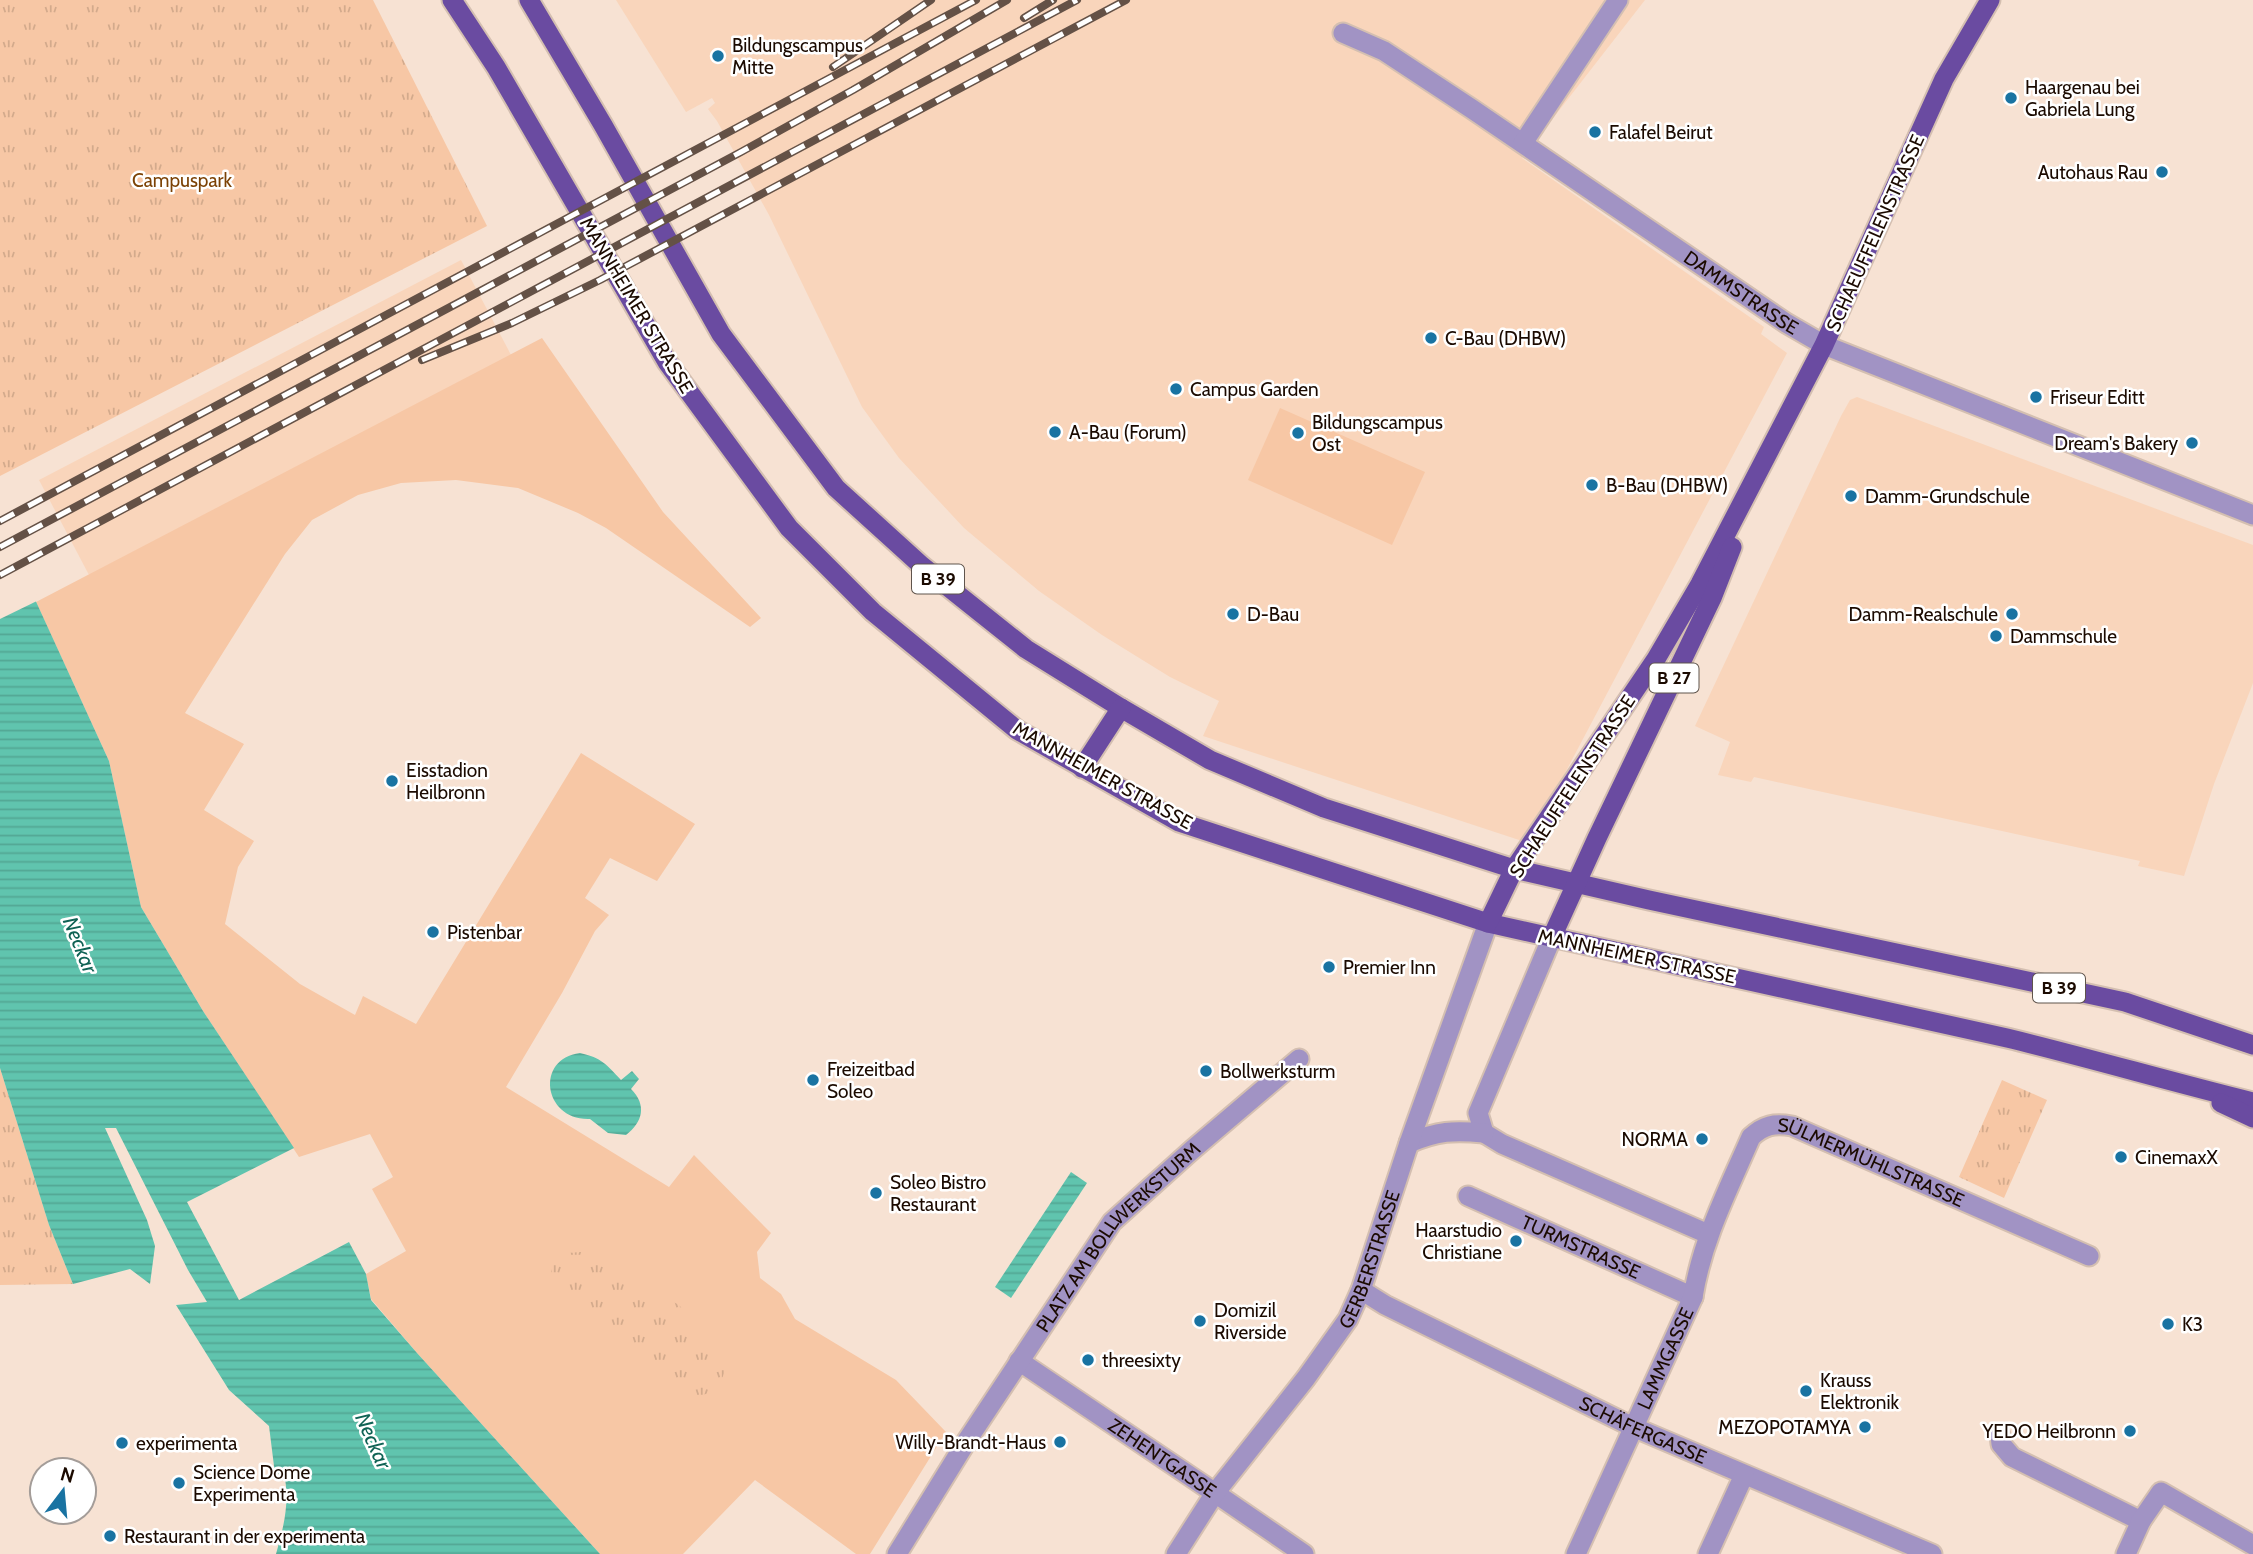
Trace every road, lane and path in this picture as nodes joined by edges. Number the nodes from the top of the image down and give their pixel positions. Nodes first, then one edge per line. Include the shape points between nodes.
1 (452, 0) edge
2 (529, 0) edge
3 (1618, 0) edge
4 (1990, 0) edge
5 (1343, 33) dead end
6 (1523, 143) junction
7 (1824, 345) junction
8 (1762, 467) junction
9 (2253, 515) edge
10 (1121, 708) junction
11 (1082, 768) junction
12 (1514, 869) junction
13 (1577, 884) junction
14 (1488, 923) junction
15 (1552, 937) junction
16 (2253, 1045) edge
17 (1299, 1059) dead end
18 (2168, 1082) junction
19 (2253, 1102) edge
20 (2253, 1118) edge
21 (1484, 1133) junction
22 (1409, 1143) junction
23 (1468, 1196) dead end
24 (1708, 1234) junction
25 (2089, 1256) dead end
26 (1362, 1290) junction
27 (1693, 1297) junction
28 (1019, 1361) junction
29 (1633, 1427) junction
30 (2000, 1435) dead end
31 (1744, 1475) junction
32 (1215, 1493) junction
33 (2141, 1521) junction
34 (2253, 1545) edge
35 (897, 1554) edge
36 (1176, 1554) edge
37 (1304, 1554) edge
38 (1576, 1554) edge
39 (1708, 1554) edge
40 (1932, 1554) edge
41 (2126, 1554) edge

1 - 11 main road, MANNHEIMER STRASSE via 496,67 667,362 789,528 873,612 1017,730
2 - 10 main road, B 39 via 721,334 836,488 922,566 1026,649
3 - 6 street
4 - 7 main road, SCHAEUFFELENSTRASSE / B 27 via 1944,79
5 - 6 street, DAMMSTRASSE via 1384,51
6 - 7 street, DAMMSTRASSE
7 - 8 main road, SCHAEUFFELENSTRASSE / B 27
7 - 9 street, DAMMSTRASSE
8 - 12 main road, SCHAEUFFELENSTRASSE via 1656,659
8 - 13 main road, SCHAEUFFELENSTRASSE / B 27 via 1712,598
10 - 11 main road
10 - 12 main road, B 39 via 1210,760 1324,808
11 - 14 main road, MANNHEIMER STRASSE via 1179,822
12 - 13 main road, B 39
12 - 14 main road, SCHAEUFFELENSTRASSE
13 - 15 main road, SCHAEUFFELENSTRASSE / B 27
13 - 16 main road, B 39 via 2125,1002
14 - 15 main road, MANNHEIMER STRASSE
14 - 22 street, GERBERSTRASSE
15 - 18 main road, MANNHEIMER STRASSE via 2007,1038
15 - 21 street via 1478,1112
17 - 28 street, PLATZ AM BOLLWERKSTURM via 1112,1222
18 - 19 main road
18 - 20 main road
21 - 22 street via 1432,1133
21 - 24 street
22 - 26 street, GERBERSTRASSE
23 - 27 street, TURMSTRASSE
24 - 25 street, SÜLMERMÜHLSTRASSE via 1751,1138 1760,1129 1780,1124
24 - 27 street, LAMMGASSE
26 - 29 street, SCHÄFERGASSE
26 - 32 street, GERBERSTRASSE via 1348,1319 1306,1378
27 - 29 street, LAMMGASSE
28 - 32 street, ZEHENTGASSE
28 - 35 street, PLATZ AM BOLLWERKSTURM
29 - 31 street, SCHÄFERGASSE
29 - 38 street, LAMMGASSE
30 - 33 street via 2012,1457
31 - 39 street
31 - 40 street, SCHÄFERGASSE
32 - 36 street, GERBERSTRASSE
32 - 37 street, ZEHENTGASSE
33 - 34 street via 2161,1492
33 - 41 street

